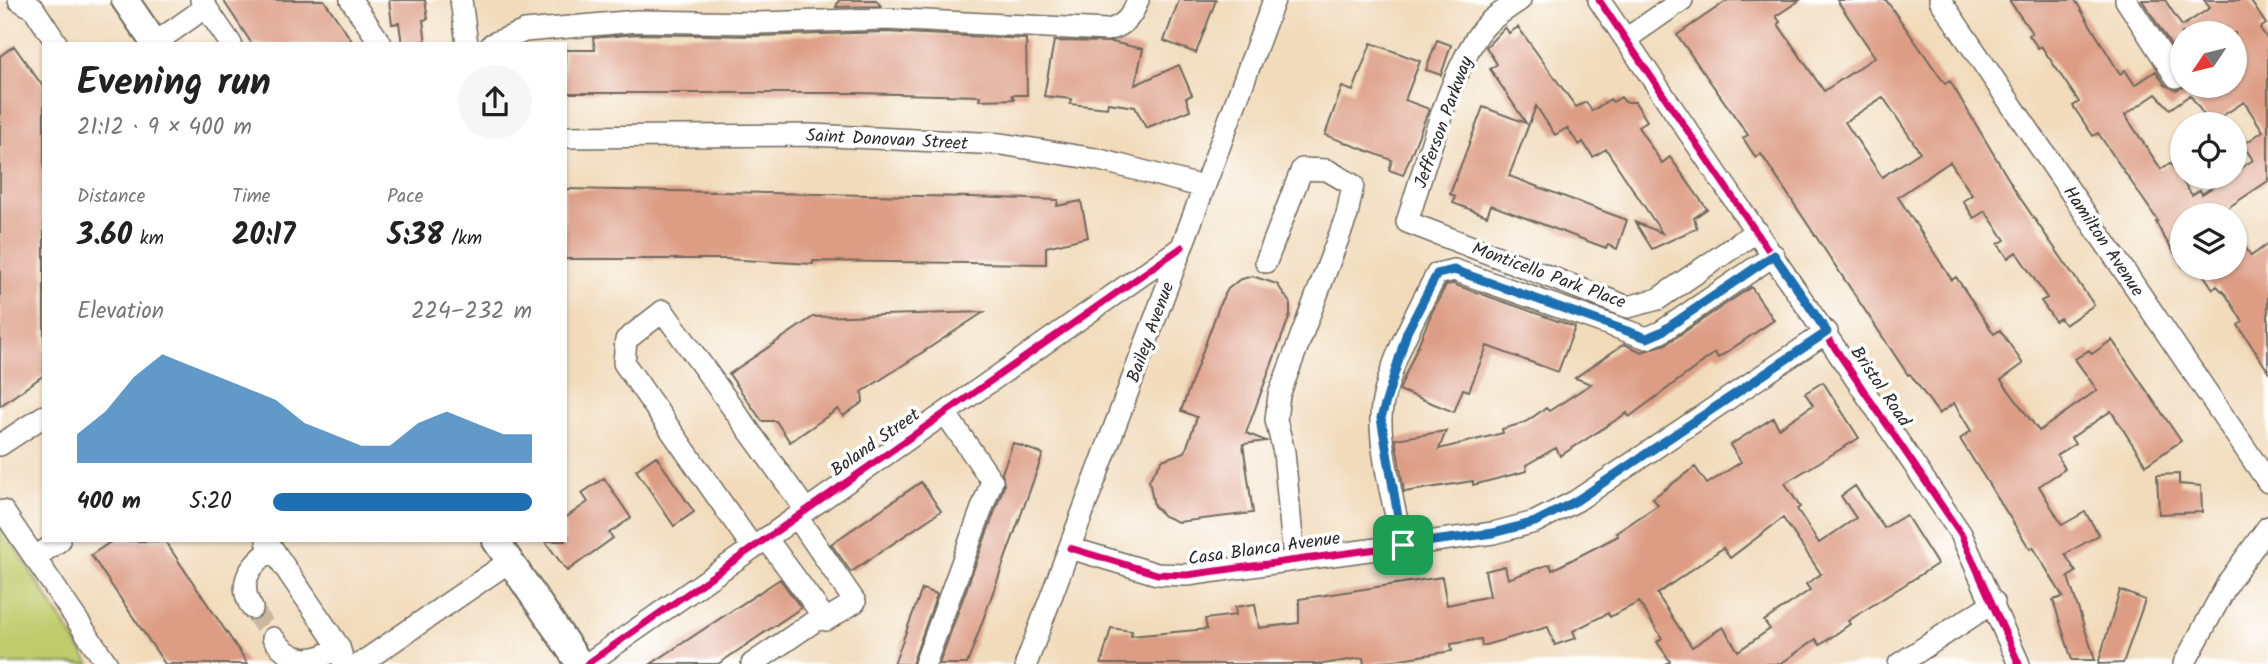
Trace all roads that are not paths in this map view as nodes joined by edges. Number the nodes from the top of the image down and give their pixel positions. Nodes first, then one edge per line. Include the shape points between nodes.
1 (5, 0) edge
2 (19, 0) edge
3 (125, 0) edge
4 (351, 0) edge
5 (461, 0) edge
6 (1138, 0) edge
7 (1274, 0) edge
8 (1520, 0) edge
9 (1599, 0) edge
10 (1682, 0) edge
11 (1940, 0) edge
12 (2126, 0) edge
13 (204, 3) edge
14 (0, 4) edge
15 (1626, 39) junction
16 (56, 42) edge
17 (154, 42) edge
18 (156, 42) edge
19 (230, 42) edge
20 (380, 42) edge
21 (467, 42) edge
22 (497, 42) edge
23 (2170, 69) edge
24 (567, 136) edge
25 (1204, 187) junction
26 (1407, 222) joint
27 (1757, 231) junction
28 (1182, 247) junction
29 (1774, 255) junction
30 (1266, 262) dead end
31 (1827, 332) junction
32 (945, 412) junction
33 (42, 417) edge
34 (0, 446) edge
35 (2268, 482) edge
36 (0, 513) edge
37 (802, 513) junction
38 (2268, 527) edge
39 (58, 542) edge
40 (760, 543) junction
41 (269, 545) edge
42 (1403, 545) junction
43 (1070, 548) junction
44 (503, 551) edge
45 (34, 558) junction
46 (1294, 560) junction
47 (1994, 602) junction
48 (252, 608) tunnel mouth
49 (822, 616) junction
50 (273, 638) tunnel mouth
51 (342, 656) edge
52 (107, 664) edge
53 (360, 664) edge
54 (580, 664) edge
55 (587, 664) edge
56 (752, 664) edge
57 (925, 664) edge
58 (1026, 664) edge
59 (1899, 664) edge
60 (2019, 664) edge
61 (2183, 664) edge

1 - 14 street
2 - 16 street via 34,9
3 - 17 main road
4 - 20 street
5 - 21 street
6 - 22 street via 1118,28 1107,30 885,19 638,21 525,31
7 - 25 street, Bailey Avenue
8 - 26 street, Jefferson Parkway via 1488,23 1469,50
9 - 15 street, Bristol Road
10 - 15 street
11 - 35 street, Hamilton Avenue
12 - 23 street
13 - 18 street
13 - 19 street
15 - 27 street, Bristol Road
24 - 25 street, Saint Donovan Street via 810,135 1000,144 1096,159
25 - 28 street, Bailey Avenue
26 - 27 street, Monticello Park Place via 1628,307 1658,299
27 - 29 street, Bristol Road
28 - 32 street, Boland Street
28 - 43 street, Bailey Avenue
29 - 31 street, Bristol Road
29 - 42 street via 1647,338 1454,270 1437,274 1407,332 1381,418
30 - 46 street via 1302,169 1327,170 1353,186 1347,215 1279,395 1276,419 1284,452
31 - 42 street, Casa Blanca Avenue via 1576,501 1545,517 1493,533
31 - 47 street, Bristol Road via 1961,534
32 - 37 street, Boland Street
32 - 57 street via 992,481
33 - 34 street
36 - 45 street
37 - 40 street, Boland Street
37 - 40 street via 663,311 626,340 624,363
37 - 49 street via 855,602 826,621
38 - 61 street via 2230,581
39 - 45 street
40 - 49 street
40 - 55 street, Boland Street
41 - 48 street via 246,574 244,588
41 - 51 street
42 - 46 street, Casa Blanca Avenue
43 - 46 street, Casa Blanca Avenue via 1157,574
43 - 58 street, Bailey Avenue
44 - 53 street
44 - 54 main road
45 - 52 street
47 - 59 street
47 - 60 street, Bristol Road
49 - 56 street
50 - 51 street via 292,657 307,662

